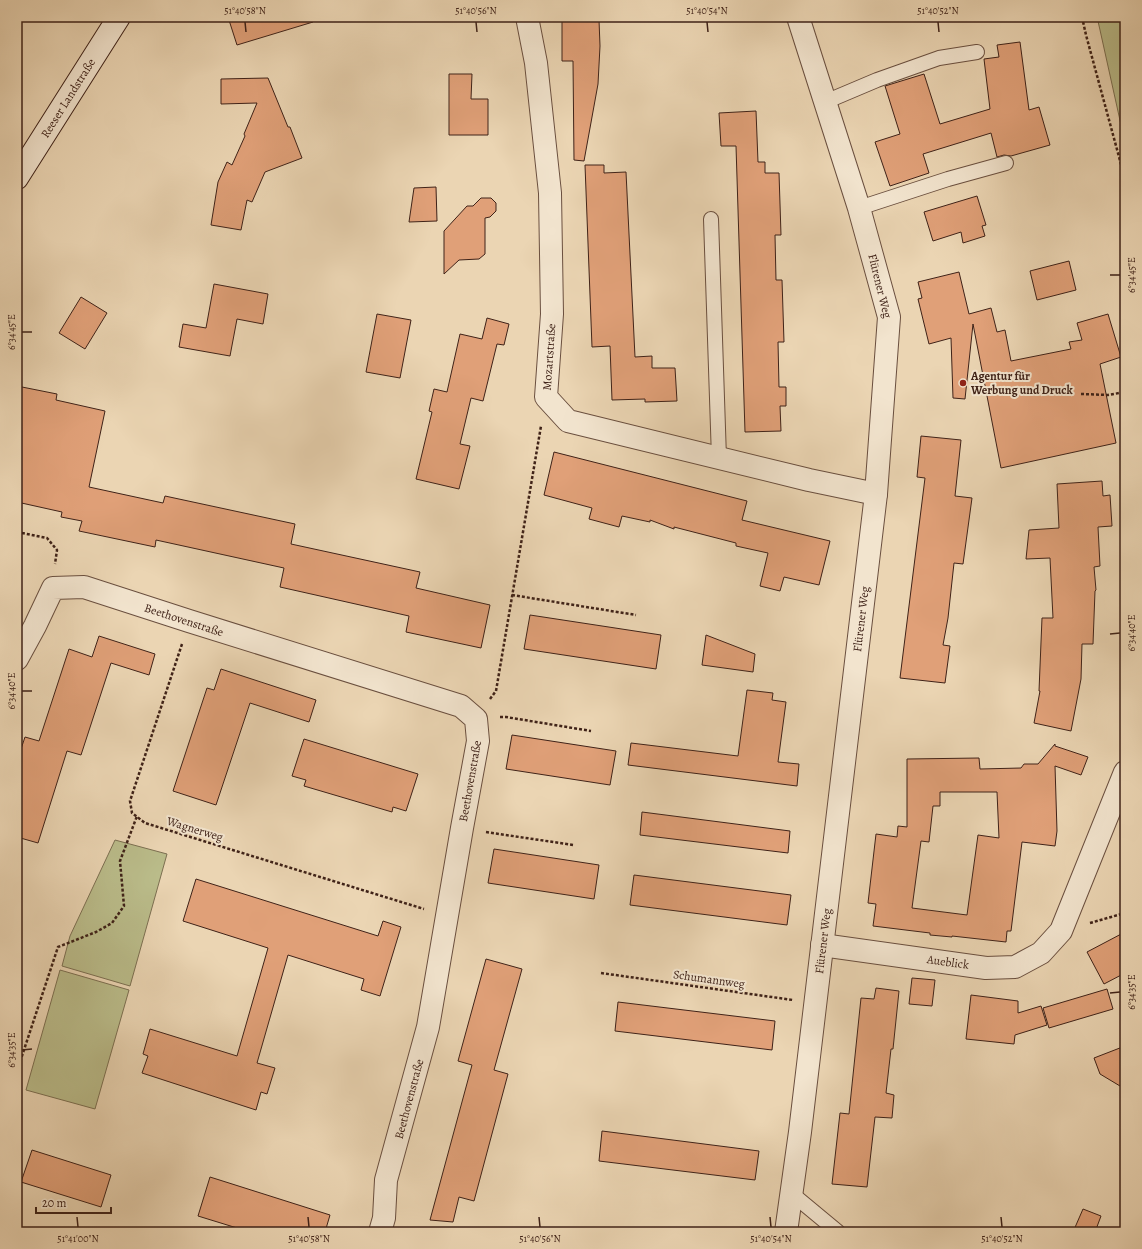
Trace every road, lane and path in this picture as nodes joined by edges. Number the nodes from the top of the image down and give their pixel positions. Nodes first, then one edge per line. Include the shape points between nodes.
1 (119, 17) edge
2 (527, 17) edge
3 (798, 17) edge
4 (1082, 17) edge
5 (977, 52) dead end
6 (825, 102) junction
7 (1006, 163) dead end
8 (17, 178) edge
9 (1125, 179) edge
10 (859, 208) junction
11 (711, 219) dead end
12 (1125, 392) edge
13 (1081, 394) dead end
14 (546, 396) junction
15 (719, 458) junction
16 (876, 494) junction
17 (17, 532) edge
18 (52, 588) junction
19 (512, 595) junction
20 (636, 615) dead end
21 (189, 622) junction
22 (17, 659) edge
23 (476, 719) junction
24 (590, 731) dead end
25 (1125, 772) edge
26 (137, 816) junction
27 (462, 828) junction
28 (573, 845) dead end
29 (1125, 913) edge
30 (448, 916) junction
31 (1061, 931) junction
32 (822, 946) junction
33 (601, 973) dead end
34 (815, 1003) junction
35 (17, 1072) edge
36 (792, 1193) junction
37 (380, 1232) edge
38 (786, 1232) edge
39 (838, 1232) edge

1 - 8 street, Reeser Landstraße
2 - 14 street, Mozartstraße via 536,63 550,193 552,314
3 - 6 street, Flürener Weg
4 - 9 path
5 - 6 lane via 939,58
6 - 10 street, Flürener Weg
7 - 10 lane
10 - 16 street, Flürener Weg via 889,317
11 - 15 lane
12 - 13 path via 1108,395
14 - 15 street, Mozartstraße via 568,421
14 - 19 path
15 - 16 street, Mozartstraße
16 - 32 street, Flürener Weg
17 - 18 path via 47,538 57,550
18 - 21 street, Beethovenstraße via 84,587
18 - 22 street
19 - 20 path
19 - 23 path via 496,692
21 - 23 street, Beethovenstraße via 461,706
21 - 26 path via 130,801 132,813
23 - 24 path via 506,716
23 - 27 street, Beethovenstraße via 478,742
25 - 31 street, Aueblick
26 - 30 path, Wagnerweg via 145,822
26 - 35 path via 120,861 124,906 112,923 58,947
27 - 28 path
27 - 30 street, Beethovenstraße
29 - 31 path
30 - 37 street, Beethovenstraße via 428,1027 386,1180 384,1218
31 - 32 street, Aueblick via 1041,953 1015,967 986,968
32 - 34 street, Flürener Weg
33 - 34 path, Schumannweg
34 - 36 street, Flürener Weg
36 - 38 street, Flürener Weg
36 - 39 lane

